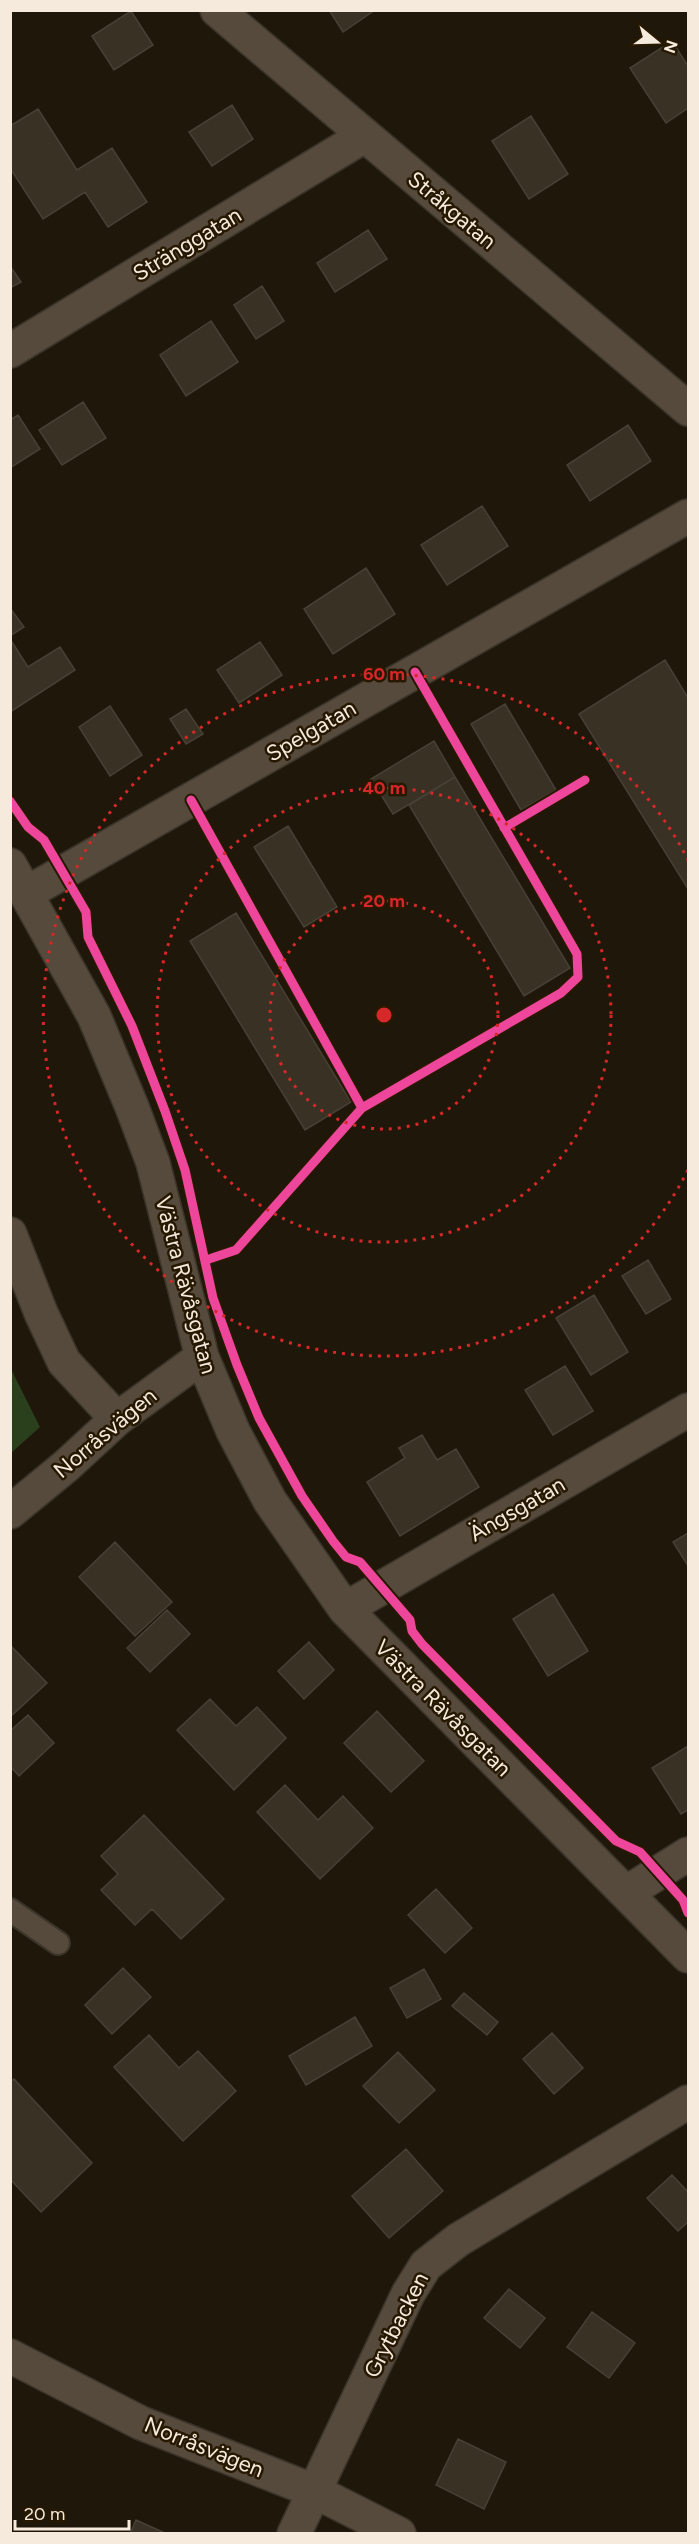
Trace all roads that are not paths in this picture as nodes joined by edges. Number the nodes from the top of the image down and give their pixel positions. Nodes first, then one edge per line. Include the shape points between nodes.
1 (217, 10) edge
2 (364, 136) junction
3 (10, 351) edge
4 (688, 409) edge
5 (688, 516) edge
6 (10, 865) edge
7 (27, 893) junction
8 (10, 1234) edge
9 (202, 1357) junction
10 (688, 1410) edge
11 (117, 1419) junction
12 (10, 1512) edge
13 (345, 1609) junction
14 (688, 1854) edge
15 (626, 1893) junction
16 (10, 1910) edge
17 (58, 1943) dead end
18 (688, 1956) edge
19 (688, 2102) edge
20 (10, 2356) edge
21 (314, 2491) junction
22 (294, 2534) edge
23 (399, 2534) edge

1 - 2 street, Stråkgatan
2 - 3 street, Stränggatan
2 - 4 street, Stråkgatan
5 - 7 street, Spelgatan
6 - 7 street, Västra Rävåsgatan
7 - 9 street, Västra Rävåsgatan via 94,1016 132,1107 153,1163
8 - 11 street via 64,1362
9 - 11 street, Norråsvägen
9 - 13 street, Västra Rävåsgatan via 233,1431 270,1501
10 - 13 street, Ängsgatan
11 - 12 street, Norråsvägen
13 - 15 street, Västra Rävåsgatan
14 - 15 street
15 - 18 street, Västra Rävåsgatan
16 - 17 lane
19 - 21 street, Grytbacken via 458,2240 426,2265 408,2294
20 - 21 street, Norråsvägen via 141,2423
21 - 22 street, Grytbacken
21 - 23 street, Norråsvägen

